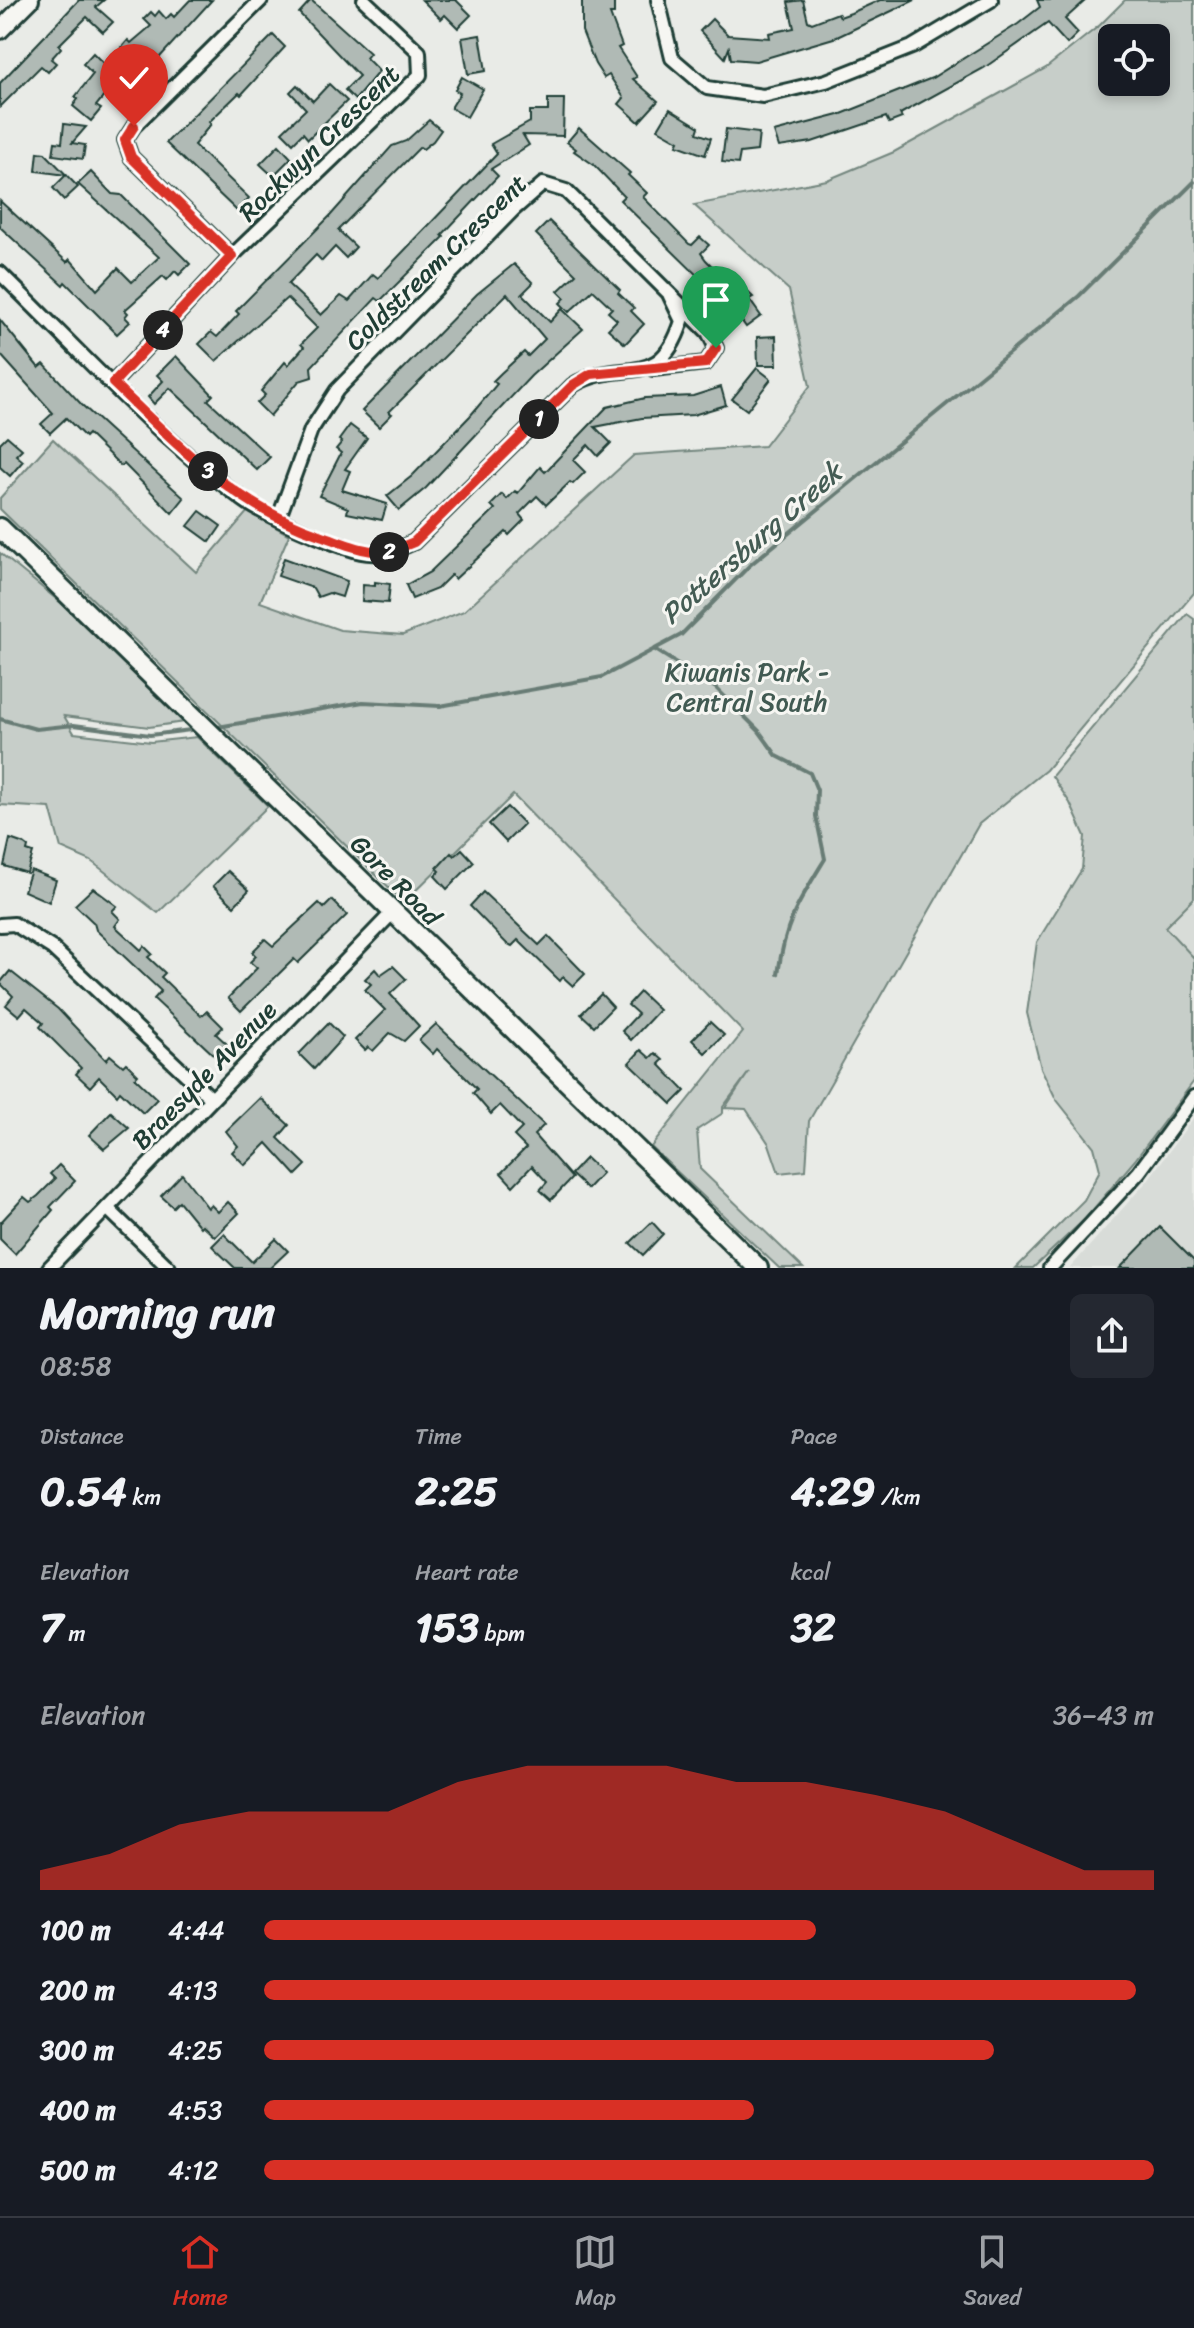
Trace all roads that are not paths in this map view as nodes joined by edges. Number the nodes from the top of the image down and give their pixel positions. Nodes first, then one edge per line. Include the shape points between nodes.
1 (30, 0) edge
2 (261, 0) edge
3 (364, 0) edge
4 (658, 0) edge
5 (991, 0) edge
6 (1, 27) edge
7 (232, 256) junction
8 (0, 273) edge
9 (670, 296) junction
10 (629, 371) junction
11 (113, 383) junction
12 (279, 517) junction
13 (0, 528) edge
14 (392, 913) junction
15 (0, 925) edge
16 (1194, 1097) edge
17 (211, 1098) junction
18 (107, 1208) junction
19 (49, 1268) edge
20 (169, 1268) edge
21 (758, 1268) edge
22 (1050, 1268) edge

1 - 6 street
2 - 7 street via 125,140 131,157
3 - 7 street, Rockwyn Crescent via 419,52 420,75
4 - 5 street via 672,58 707,88 763,96 826,81 912,47
7 - 11 street, Rockwyn Crescent
8 - 11 street
9 - 10 street via 682,321 674,346 661,362
9 - 10 street via 701,322 716,348 706,363
9 - 12 street, Coldstream Crescent via 566,191 543,184 337,390 311,430
10 - 12 street via 591,374 573,385 414,542 393,552 362,552
11 - 12 street via 188,455 248,503
13 - 14 main road, Gore Road
14 - 17 street, Braesyde Avenue
14 - 21 main road, Gore Road
15 - 17 street via 14,924 52,948
16 - 22 street via 1139,1172
17 - 18 street, Braesyde Avenue
18 - 19 street, Braesyde Avenue
18 - 20 street

